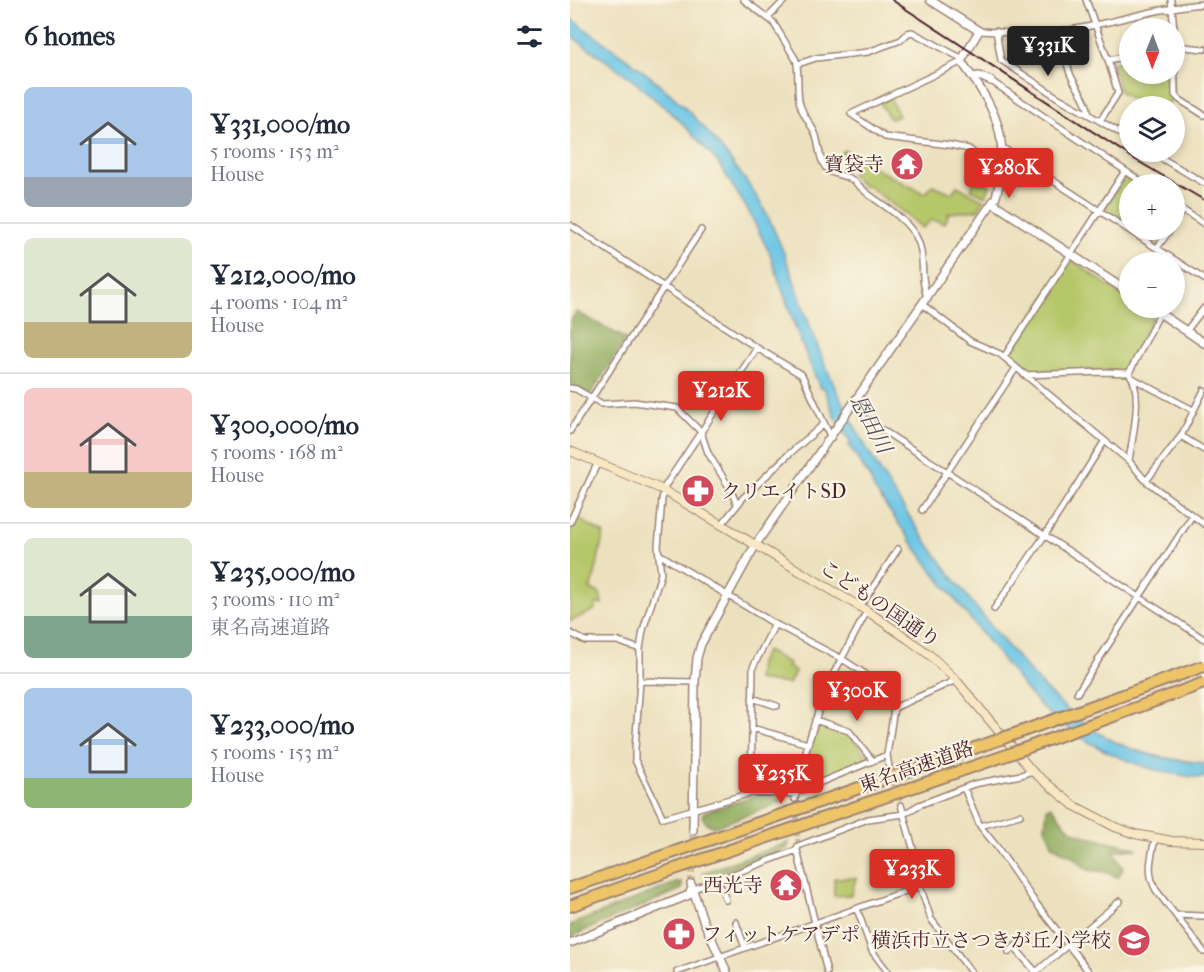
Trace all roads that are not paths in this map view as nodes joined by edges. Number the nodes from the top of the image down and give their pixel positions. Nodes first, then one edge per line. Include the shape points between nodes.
1 (744, 0) edge
2 (785, 0) edge
3 (930, 0) edge
4 (1086, 0) edge
5 (1172, 3) edge
6 (1204, 4) edge
7 (768, 17) junction
8 (1173, 18) edge
9 (1094, 24) junction
10 (1063, 30) junction
11 (979, 31) junction
12 (996, 32) junction
13 (1185, 47) edge
14 (1204, 49) edge
15 (1119, 58) edge
16 (961, 60) junction
17 (1108, 60) junction
18 (798, 64) junction
19 (974, 77) junction
20 (991, 81) joint
21 (1175, 84) edge
22 (1089, 114) junction
23 (1204, 115) edge
24 (1100, 121) junction
25 (1119, 132) edge
26 (1003, 148) junction
27 (1168, 162) edge
28 (1125, 171) junction
29 (1130, 174) edge
30 (1002, 176) junction
31 (1204, 183) edge
32 (993, 203) junction
33 (1098, 209) junction
34 (1185, 211) edge
35 (1204, 224) edge
36 (570, 225) edge
37 (701, 230) dead end
38 (1163, 240) edge
39 (1157, 248) junction
40 (1071, 254) junction
41 (1204, 279) edge
42 (1119, 286) edge
43 (664, 287) junction
44 (928, 298) junction
45 (923, 305) junction
46 (1204, 308) edge
47 (1157, 318) edge
48 (1168, 318) edge
49 (1187, 330) junction
50 (1204, 343) edge
51 (758, 348) junction
52 (1004, 357) junction
53 (1016, 368) junction
54 (1129, 373) junction
55 (1024, 375) junction
56 (1134, 379) junction
57 (570, 388) edge
58 (1204, 390) edge
59 (591, 399) junction
60 (854, 404) junction
61 (1193, 410) junction
62 (824, 424) junction
63 (570, 431) edge
64 (701, 432) junction
65 (832, 436) junction
66 (1182, 436) junction
67 (1104, 442) junction
68 (1204, 450) edge
69 (570, 451) edge
70 (1129, 461) junction
71 (598, 462) junction
72 (948, 472) junction
73 (1146, 481) junction
74 (665, 491) junction
75 (570, 498) edge
76 (578, 503) junction
77 (737, 504) junction
78 (922, 510) dead end
79 (1192, 516) junction
80 (570, 522) edge
81 (722, 524) junction
82 (1204, 524) edge
83 (1045, 535) junction
84 (756, 544) junction
85 (898, 549) dead end
86 (659, 554) junction
87 (726, 595) junction
88 (1140, 598) junction
89 (864, 609) junction
90 (994, 609) dead end
91 (775, 624) junction
92 (570, 633) edge
93 (1204, 639) edge
94 (640, 649) junction
95 (842, 659) junction
96 (1204, 666) edge
97 (956, 680) junction
98 (640, 681) junction
99 (695, 682) junction
100 (1204, 683) edge
101 (1077, 693) dead end
102 (752, 698) junction
103 (777, 706) dead end
104 (894, 708) junction
105 (815, 720) junction
106 (752, 729) junction
107 (808, 744) junction
108 (887, 755) junction
109 (873, 761) junction
110 (889, 767) tunnel mouth
111 (1032, 771) junction
112 (964, 788) junction
113 (751, 793) junction
114 (795, 796) junction
115 (901, 805) tunnel mouth
116 (693, 810) junction
117 (904, 814) junction
118 (1020, 815) dead end
119 (980, 826) junction
120 (693, 831) tunnel mouth
121 (1155, 839) junction
122 (1204, 842) edge
123 (797, 850) junction
124 (718, 880) junction
125 (628, 885) junction
126 (920, 886) junction
127 (691, 887) junction
128 (570, 888) edge
129 (726, 900) dead end
130 (1120, 901) dead end
131 (570, 906) edge
132 (857, 909) junction
133 (570, 913) edge
134 (1176, 915) junction
135 (1204, 916) edge
136 (736, 922) dead end
137 (816, 924) junction
138 (1022, 940) dead end
139 (570, 943) edge
140 (1068, 943) junction
141 (745, 948) junction
142 (1015, 948) junction
143 (1009, 952) dead end
144 (1204, 952) edge
145 (719, 957) junction
146 (677, 972) edge
147 (727, 972) edge
148 (827, 972) edge
149 (888, 972) edge
150 (971, 972) edge
151 (1036, 972) edge
152 (1089, 972) edge

1 - 7 street
2 - 7 street
3 - 11 street
4 - 9 street
5 - 6 street
5 - 8 street
5 - 9 street
7 - 18 street
9 - 10 street
9 - 17 street
10 - 12 street via 1034,34
10 - 22 street via 1068,66
11 - 12 street
11 - 16 street
12 - 22 street via 1001,60
13 - 14 street
15 - 17 street
16 - 18 street via 912,32 868,52
16 - 19 street
16 - 30 street via 851,114 885,137 969,149
17 - 24 street via 1118,93
18 - 44 street via 799,102 824,164 888,207 914,232
19 - 20 street
19 - 26 street via 998,120
20 - 28 street
21 - 23 street via 1175,95
22 - 24 street
24 - 25 street
26 - 30 street
26 - 33 street
27 - 31 street
28 - 29 street
28 - 33 street
30 - 32 street
32 - 40 street
32 - 44 street
33 - 39 street
33 - 40 street
34 - 35 street
36 - 43 street
37 - 43 street
38 - 39 street
39 - 41 street
40 - 42 street
40 - 52 street
43 - 51 street
43 - 59 street
44 - 45 street
45 - 52 street via 970,341
45 - 60 street
46 - 49 street
47 - 54 street
48 - 49 street
49 - 50 street
51 - 62 street via 802,375
51 - 64 street
52 - 53 street
53 - 55 street
53 - 72 street
54 - 55 street
54 - 56 street
55 - 67 street
56 - 61 street
56 - 70 street via 1136,412
57 - 59 street
58 - 61 street
59 - 63 street
59 - 64 street via 609,405 634,402 675,407
60 - 65 street
60 - 72 street via 864,418
61 - 66 street
62 - 65 street
62 - 77 street
64 - 74 street
64 - 77 street via 708,453
65 - 84 street
66 - 68 street
66 - 73 street
67 - 70 street
67 - 83 street
69 - 71 main road, こどもの国通り
70 - 73 street
71 - 74 main road, こどもの国通り
71 - 76 street
72 - 78 street
72 - 83 street
73 - 79 street
74 - 81 main road, こどもの国通り
74 - 86 street
75 - 76 street
76 - 80 street
77 - 81 street
79 - 82 street
79 - 88 street
81 - 84 main road, こどもの国通り
83 - 88 street
83 - 90 street
84 - 87 street
84 - 89 main road, こどもの国通り
85 - 89 street
86 - 87 street
86 - 94 street via 659,583
87 - 91 street
87 - 99 street via 701,644
88 - 93 street
88 - 101 street
89 - 95 street
89 - 97 main road, こどもの国通り via 931,656
91 - 95 street
91 - 102 street via 753,667
92 - 94 street via 585,641 617,641
94 - 98 street
95 - 104 street via 870,678
95 - 105 street
96 - 128 highway, 東名高速道路, bridge
97 - 104 street
97 - 111 main road, こどもの国通り
98 - 99 street
98 - 116 street via 635,760 663,818
99 - 116 street
100 - 125 highway, 東名高速道路, bridge
102 - 103 street
102 - 106 street
104 - 108 street
105 - 107 street
105 - 109 street via 849,730
106 - 107 street
106 - 113 street
107 - 114 street
108 - 109 street
108 - 110 street
109 - 114 street
111 - 112 street
111 - 121 main road, こどもの国通り via 1073,805 1125,831
112 - 117 street
112 - 119 street
113 - 114 street
113 - 116 street
115 - 117 street
116 - 120 street
117 - 123 street via 868,819 798,846
117 - 126 street
118 - 119 street
119 - 140 street
121 - 122 main road, こどもの国通り
121 - 134 street via 1149,866 1151,881
123 - 124 street
123 - 137 street
124 - 127 street
124 - 129 street
125 - 131 highway, 東名高速道路
125 - 133 highway
126 - 132 street
126 - 150 street via 931,919
127 - 139 street via 689,895
127 - 145 street
130 - 140 street
132 - 137 street
132 - 149 street via 872,951
134 - 135 street
134 - 144 street
136 - 141 street
137 - 141 street
137 - 148 street
138 - 142 street
140 - 151 street
140 - 152 street
141 - 145 street
142 - 143 street
142 - 151 street
145 - 146 street
145 - 147 street

